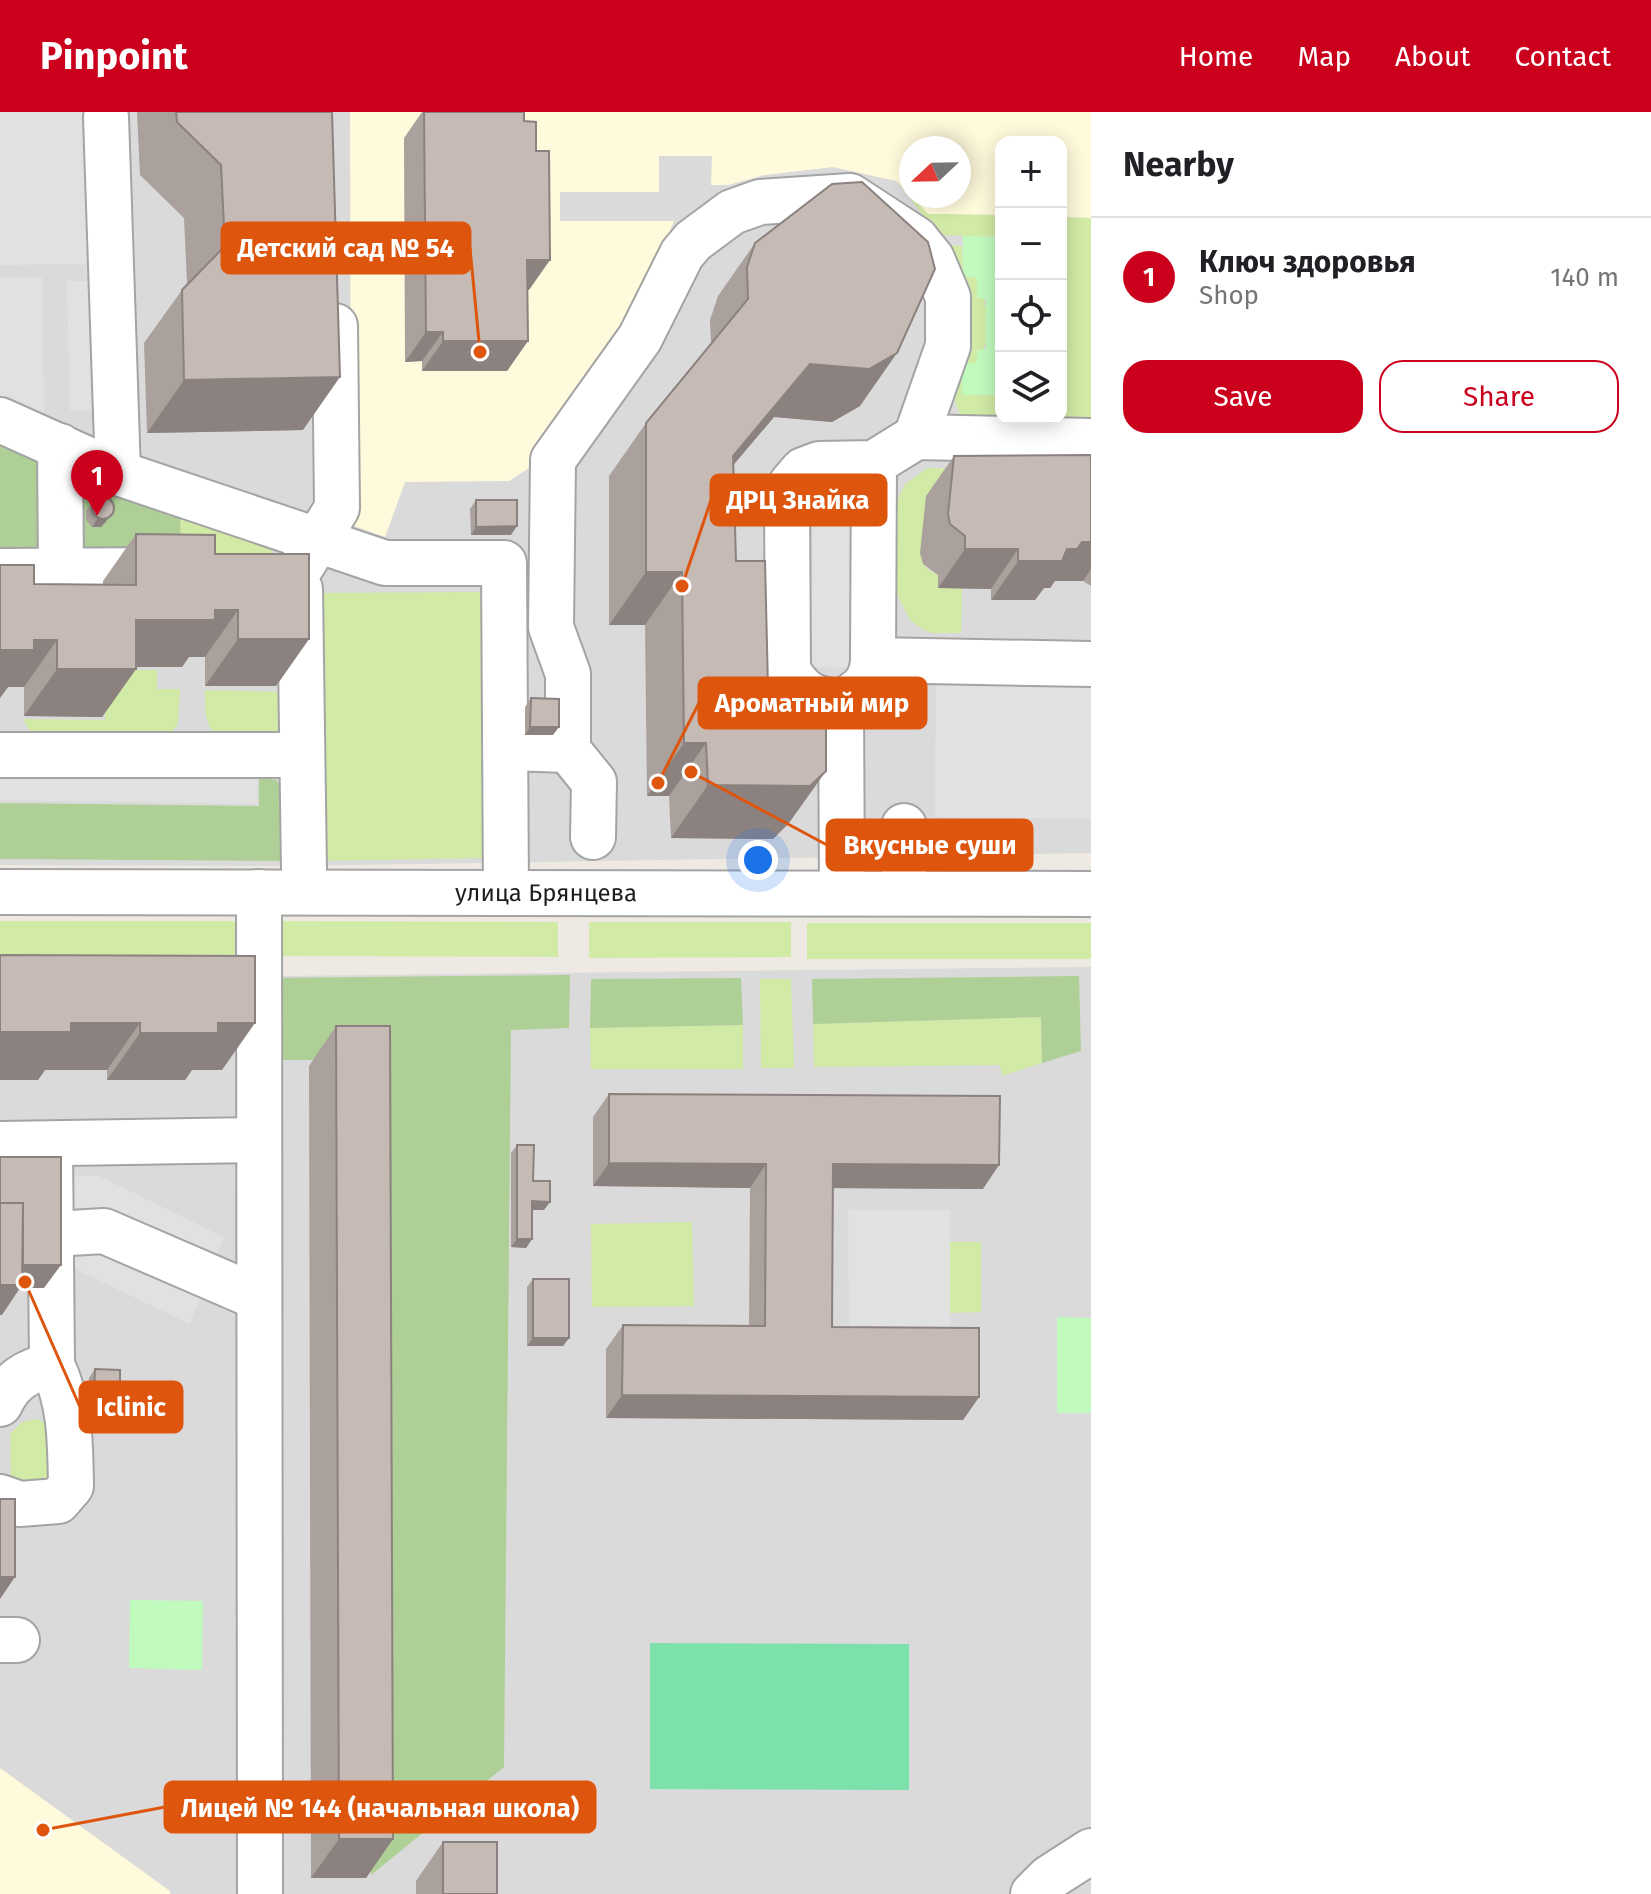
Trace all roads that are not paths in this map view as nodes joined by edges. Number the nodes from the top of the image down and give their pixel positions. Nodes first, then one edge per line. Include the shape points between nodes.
1 (106, 117) dead end
2 (334, 284) edge
3 (0, 420) edge
4 (916, 437) junction
5 (1091, 441) edge
6 (60, 446) junction
7 (874, 463) junction
8 (118, 473) junction
9 (295, 559) junction
10 (204, 569) edge
11 (61, 570) junction
12 (0, 571) edge
13 (873, 660) junction
14 (1091, 664) edge
15 (841, 702) junction
16 (506, 748) junction
17 (568, 750) junction
18 (0, 755) edge
19 (302, 755) junction
20 (904, 826) dead end
21 (593, 837) dead end
22 (304, 871) dead end
23 (0, 892) edge
24 (259, 892) junction
25 (506, 892) junction
26 (842, 893) junction
27 (904, 893) junction
28 (1091, 894) edge
29 (259, 1140) junction
30 (0, 1144) edge
31 (50, 1145) junction
32 (53, 1234) junction
33 (259, 1298) junction
34 (52, 1365) junction
35 (0, 1404) edge
36 (0, 1497) edge
37 (1091, 1851) edge
38 (260, 1894) edge
39 (1033, 1894) edge

1 - 8 street
2 - 9 street via 337,508
3 - 6 street
4 - 5 street
4 - 7 street
4 - 17 street via 948,346 948,297 932,259 916,239 850,196 760,202 732,212 693,241 640,338 553,460 551,627 568,674
6 - 8 street
6 - 11 street
7 - 13 street
7 - 15 street via 819,464 803,470 787,500 788,670 799,688 817,700
8 - 9 street
9 - 16 street via 504,563
9 - 19 street
10 - 11 street
11 - 12 street
13 - 14 street
13 - 15 street via 861,690
15 - 26 street
16 - 17 street
16 - 25 street
17 - 21 street via 594,782
18 - 19 street
19 - 22 street
20 - 27 street
23 - 24 street, улица Брянцева
24 - 25 street, улица Брянцева
24 - 29 street
25 - 26 street, улица Брянцева
26 - 27 street, улица Брянцева
27 - 28 street, улица Брянцева
29 - 31 street
29 - 33 street
30 - 31 street
31 - 32 street
32 - 33 street via 104,1231
32 - 34 street
33 - 38 street
34 - 35 street via 33,1369 8,1385
34 - 36 street via 70,1418 71,1486 58,1501 20,1504
37 - 39 street

